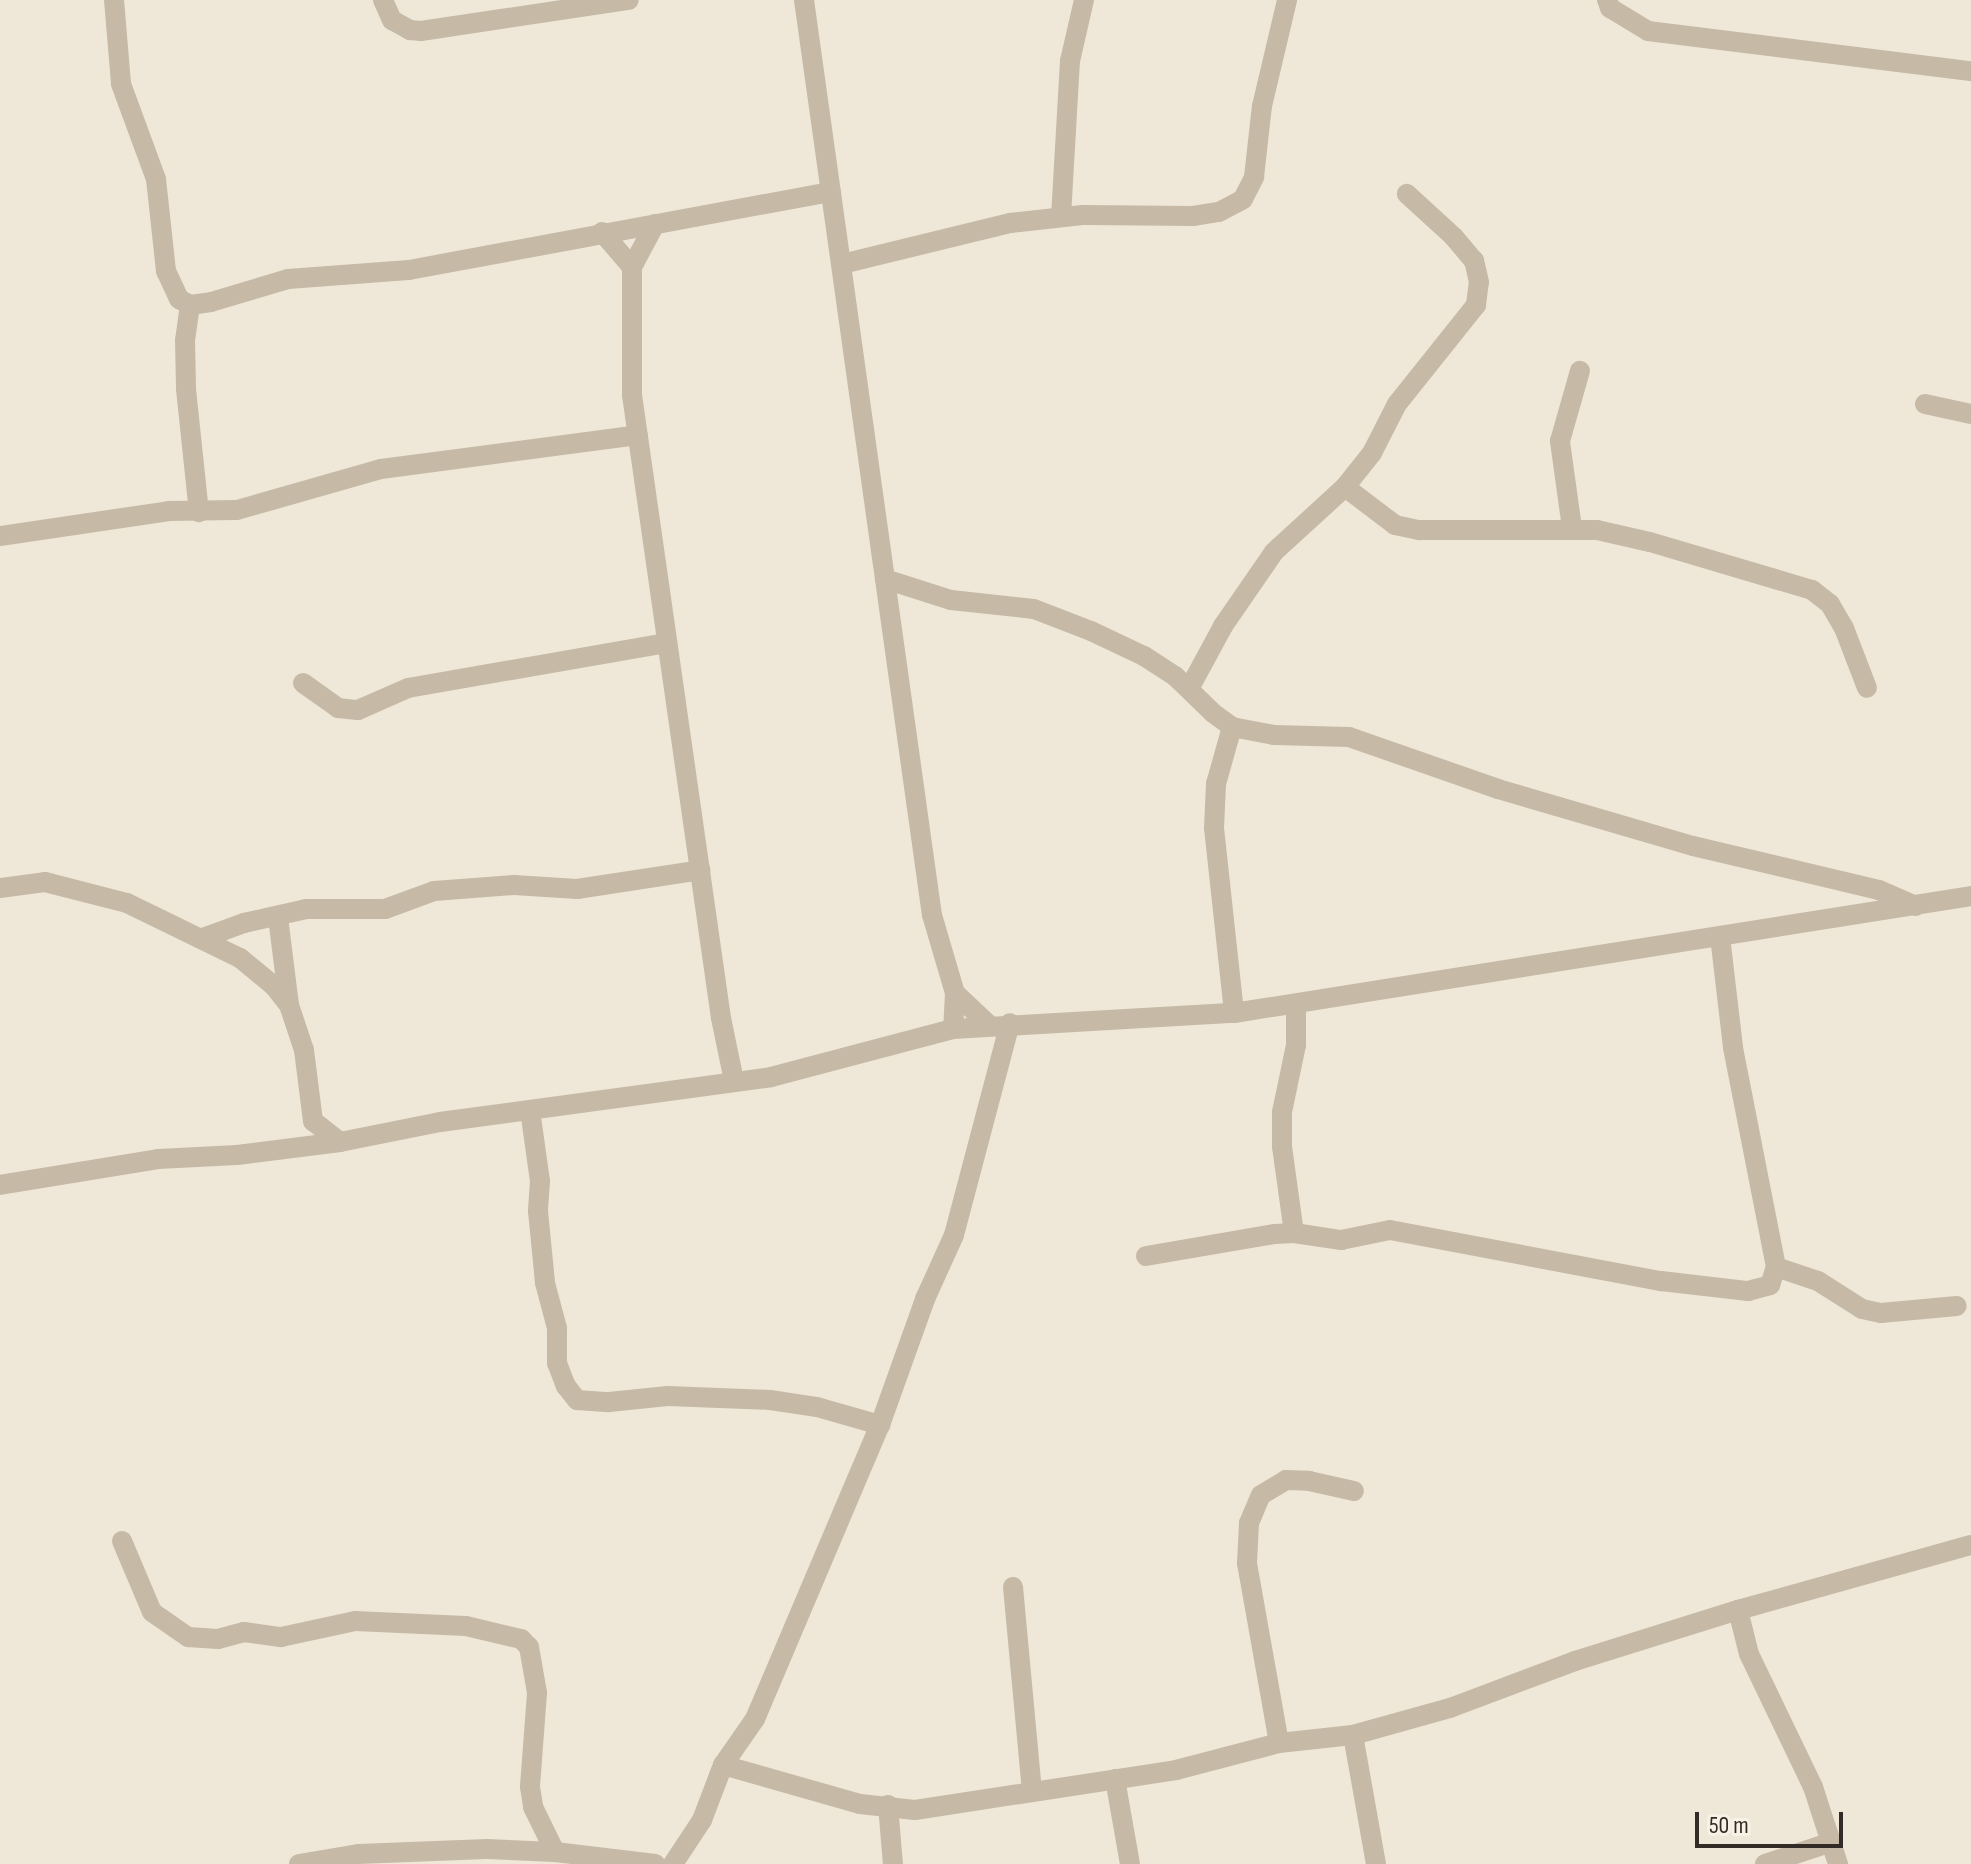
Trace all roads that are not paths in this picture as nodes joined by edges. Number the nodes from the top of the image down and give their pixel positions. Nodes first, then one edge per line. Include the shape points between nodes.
1 (114, 0) edge
2 (383, 0) edge
3 (629, 0) edge
4 (804, 0) edge
5 (1084, 0) edge
6 (1287, 0) edge
7 (1607, 0) edge
8 (594, 3) edge
9 (1971, 71) edge
10 (831, 192) junction
11 (1407, 194) dead end
12 (1061, 217) junction
13 (655, 224) junction
14 (602, 232) junction
15 (842, 264) junction
16 (632, 267) junction
17 (190, 305) junction
18 (1580, 371) dead end
19 (1925, 404) dead end
20 (1971, 414) edge
21 (638, 435) junction
22 (1345, 487) junction
23 (199, 512) junction
24 (1572, 528) junction
25 (0, 536) edge
26 (885, 579) junction
27 (667, 643) junction
28 (303, 683) dead end
29 (1867, 688) dead end
30 (1189, 689) junction
31 (1232, 727) junction
32 (701, 870) junction
33 (0, 888) edge
34 (1971, 896) edge
35 (1916, 906) junction
36 (278, 917) junction
37 (1720, 937) junction
38 (203, 938) junction
39 (955, 993) junction
40 (1296, 1004) junction
41 (289, 1005) junction
42 (1234, 1013) junction
43 (1000, 1025) junction
44 (953, 1029) junction
45 (734, 1081) junction
46 (530, 1110) junction
47 (340, 1142) junction
48 (0, 1185) edge
49 (1294, 1233) junction
50 (1146, 1256) dead end
51 (1776, 1267) junction
52 (1957, 1306) dead end
53 (880, 1425) junction
54 (1354, 1491) dead end
55 (122, 1541) dead end
56 (1971, 1545) edge
57 (1013, 1587) dead end
58 (1738, 1610) junction
59 (1353, 1735) junction
60 (1279, 1743) junction
61 (723, 1765) junction
62 (1115, 1779) junction
63 (1032, 1790) junction
64 (888, 1805) junction
65 (1832, 1842) junction
66 (555, 1852) junction
67 (299, 1864) edge
68 (655, 1864) edge
69 (673, 1864) edge
70 (893, 1864) edge
71 (1130, 1864) edge
72 (1376, 1864) edge
73 (1765, 1864) edge
74 (1838, 1864) edge

1 - 17 street via 121,84 156,179 166,271 179,299
2 - 8 street via 392,20 421,31 523,13 562,13
3 - 8 street
4 - 10 street
5 - 12 street via 1070,61
6 - 12 street via 1262,106 1254,177 1243,199 1219,212 1193,216
7 - 9 street via 1610,8 1648,31
10 - 13 street
10 - 15 street
11 - 22 street via 1474,261 1479,282 1476,305 1397,404 1372,453
12 - 15 street via 1010,223
13 - 14 street
13 - 16 street
14 - 16 street
14 - 17 street via 409,270 288,279
15 - 26 street
16 - 21 street via 632,395
17 - 23 street via 186,389
18 - 24 street via 1560,441
19 - 20 street
21 - 23 street via 381,469 237,510
21 - 27 street
22 - 24 street via 1395,525 1419,530
22 - 30 street via 1274,552 1223,626
23 - 25 street via 169,511
24 - 29 street via 1650,542 1812,590 1830,604 1844,628
26 - 30 street via 951,600 1034,609 1144,656
26 - 39 street via 932,915
27 - 28 street via 408,688 358,710 338,708
27 - 32 street
30 - 31 street
31 - 35 street via 1274,735 1349,737 1498,789 1693,846 1879,890
31 - 42 street via 1216,784 1214,828
32 - 36 street via 566,889 482,886 434,891 385,909 319,908
32 - 45 street
33 - 38 street via 33,882 71,887 127,903
34 - 35 street
35 - 37 street
36 - 38 street
36 - 41 street
37 - 40 street
37 - 51 street via 1733,1047
38 - 41 street via 240,958
39 - 43 street
39 - 44 street
40 - 42 street
40 - 49 street via 1296,1045 1282,1112
41 - 47 street via 304,1050 313,1121
42 - 43 street
43 - 44 street
43 - 53 street via 954,1235
44 - 45 street via 771,1077
45 - 46 street
46 - 47 street
46 - 53 street via 557,1363 577,1400 770,1400
47 - 48 street via 158,1159
49 - 50 street
49 - 51 street via 1341,1240 1401,1230 1661,1281 1748,1291 1770,1285
51 - 52 street via 1818,1281 1862,1309 1881,1313
53 - 61 street via 755,1719
54 - 60 street via 1286,1480 1261,1495 1249,1523 1247,1563
55 - 66 street via 152,1612 188,1637 218,1639 244,1632 281,1637 355,1621 466,1626 521,1639 529,1647 537,1693 533,1807
56 - 58 street
57 - 63 street
58 - 59 street via 1575,1661 1450,1708
58 - 65 street via 1749,1654 1813,1787
59 - 60 street
59 - 72 street
60 - 62 street via 1176,1770
61 - 64 street via 860,1804
61 - 69 street via 702,1820
62 - 63 street
62 - 71 street
63 - 64 street via 915,1810
64 - 70 street
65 - 73 street
65 - 74 street
66 - 67 street via 358,1854
66 - 68 street

